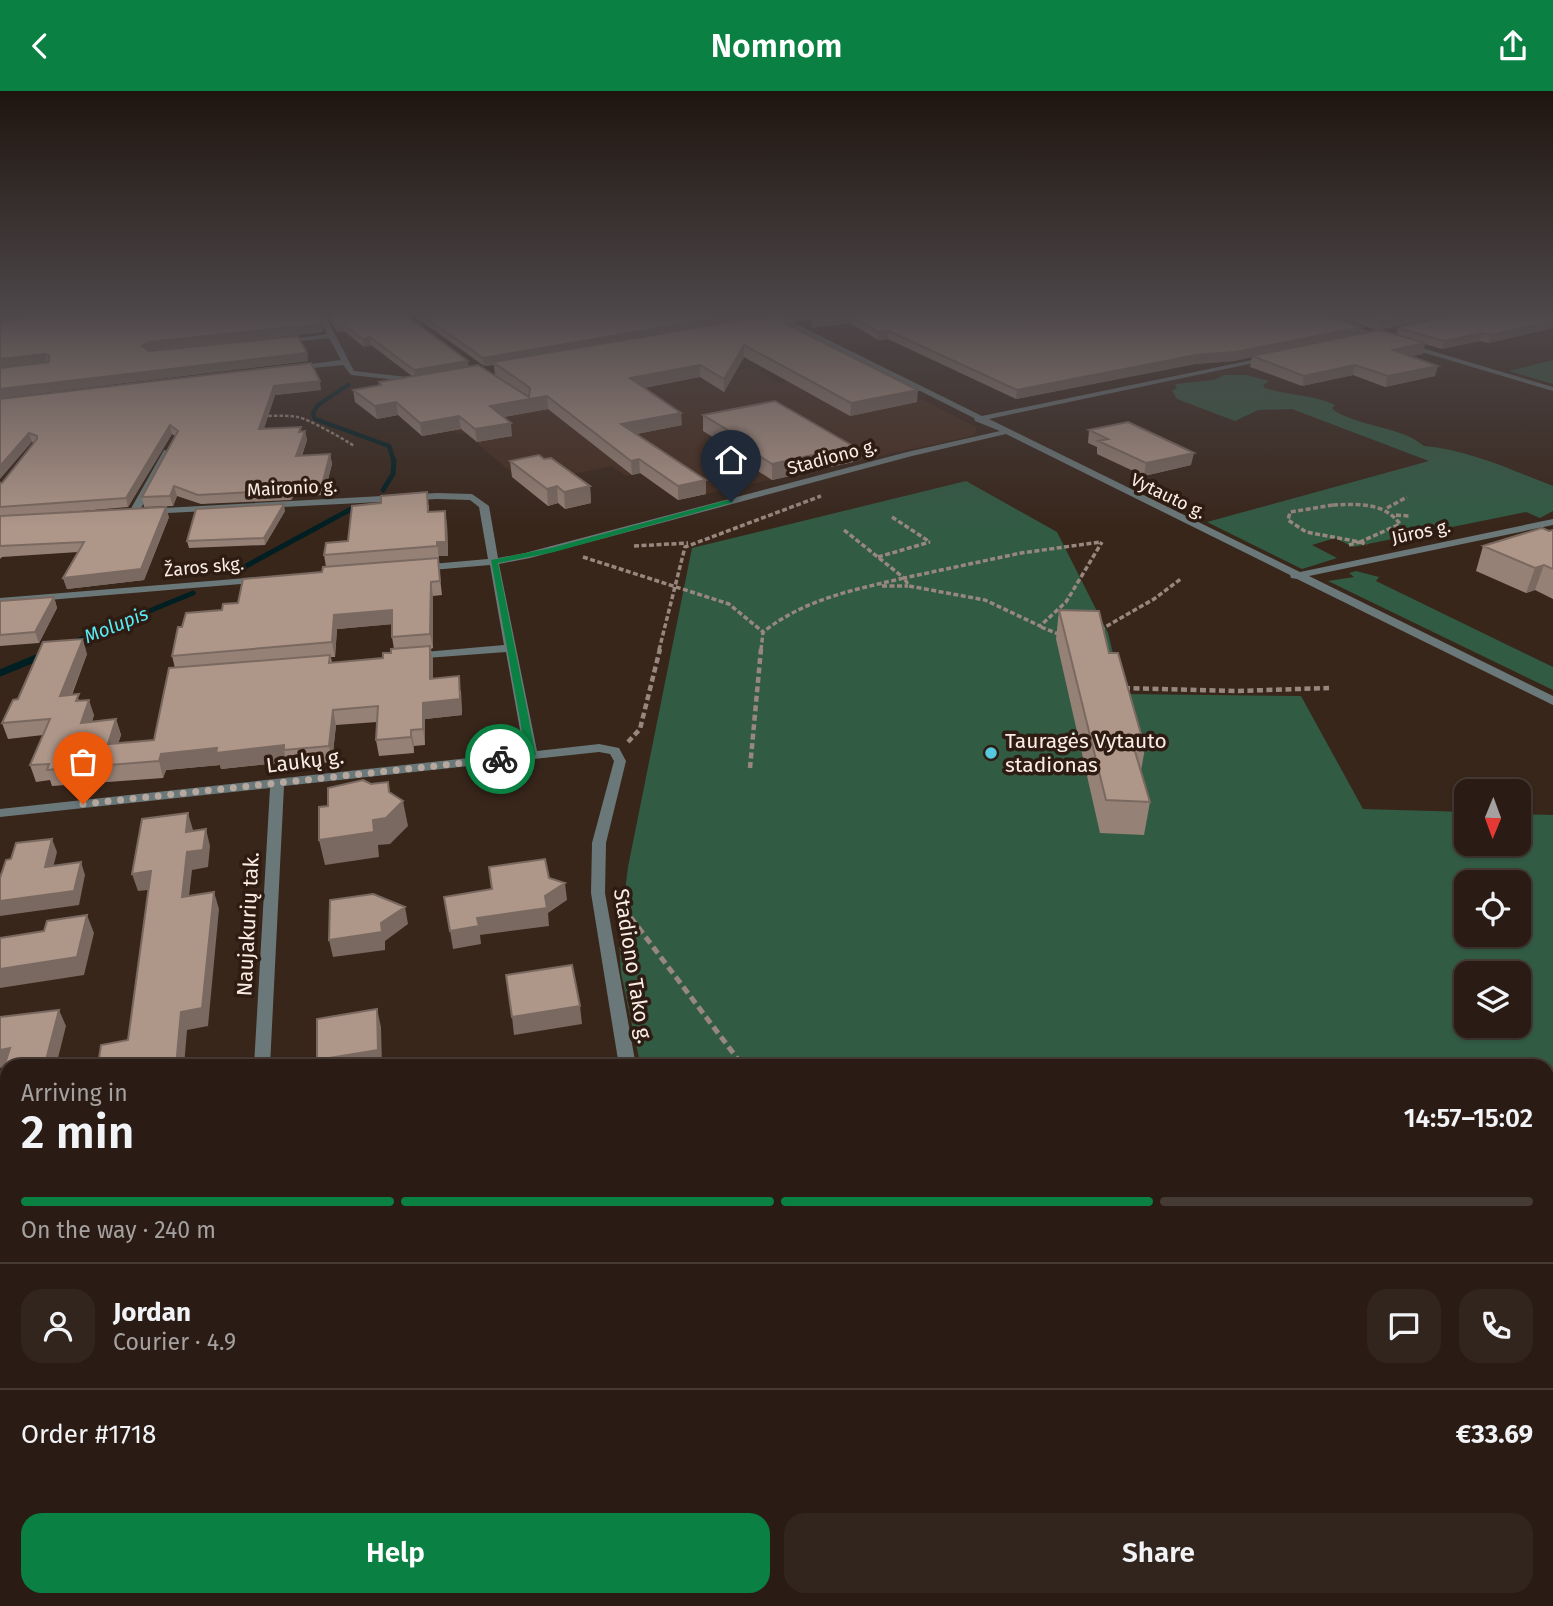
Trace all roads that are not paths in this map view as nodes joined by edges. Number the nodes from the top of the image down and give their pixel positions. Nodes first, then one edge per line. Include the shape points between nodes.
1 (401, 386) edge
2 (912, 386) edge
3 (1136, 386) edge
4 (394, 387) edge
5 (978, 419) junction
6 (1005, 432) junction
7 (174, 439) edge
8 (134, 512) junction
9 (120, 513) edge
10 (1553, 522) edge
11 (494, 562) junction
12 (411, 569) edge
13 (1296, 576) junction
14 (274, 579) edge
15 (0, 601) edge
16 (512, 647) junction
17 (404, 657) edge
18 (1553, 701) edge
19 (615, 751) joint
20 (531, 755) junction
21 (277, 785) junction
22 (0, 813) edge
23 (262, 1059) edge
24 (627, 1059) edge

1 - 4 street
2 - 5 street, Vytauto g.
3 - 5 street
5 - 6 street, Vytauto g.
6 - 11 street, Stadiono g.
6 - 13 street, Vytauto g.
7 - 8 street
8 - 9 street, Maironio g.
8 - 11 street, Maironio g. via 472,497 484,506
10 - 13 street, Jūros g.
11 - 12 street
11 - 16 street
13 - 18 street, Vytauto g.
14 - 15 street, Žaros skg.
16 - 17 street
16 - 20 street
19 - 20 street, Laukų g. via 599,748
19 - 24 street, Stadiono Tako g. via 620,761 599,843 598,893
20 - 21 street, Laukų g.
21 - 22 street, Laukų g.
21 - 23 street, Naujakurių tak.

